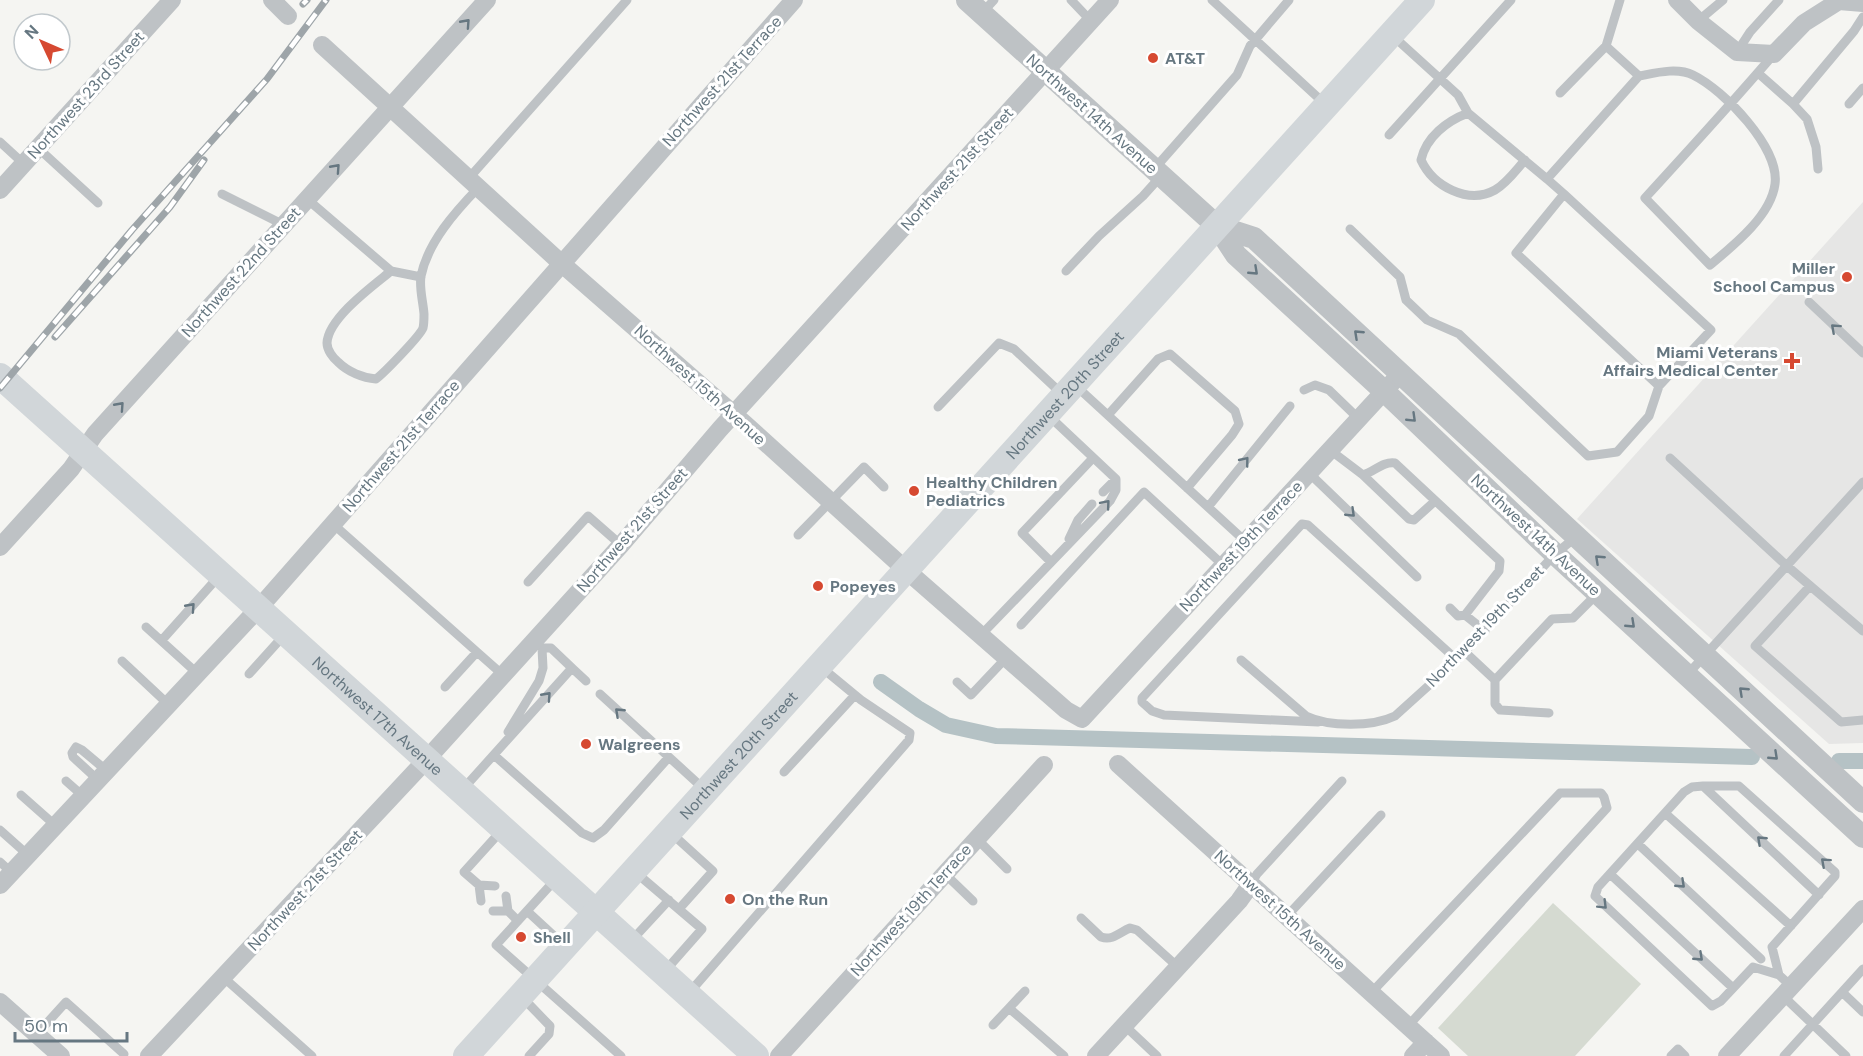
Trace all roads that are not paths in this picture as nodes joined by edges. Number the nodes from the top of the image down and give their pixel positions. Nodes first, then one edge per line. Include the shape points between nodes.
1 (172, 0) edge
2 (272, 0) edge
3 (487, 0) edge
4 (627, 0) edge
5 (795, 0) edge
6 (1071, 0) edge
7 (1110, 0) edge
8 (1212, 0) edge
9 (1289, 0) edge
10 (1422, 0) edge
11 (1511, 0) edge
12 (1620, 0) edge
13 (1677, 0) edge
14 (1723, 0) edge
15 (1779, 0) edge
16 (1863, 3) edge
17 (981, 4) edge
18 (288, 16) dead end
19 (1863, 17) edge
20 (1091, 21) junction
21 (1698, 21) junction
22 (1391, 35) junction
23 (1255, 40) junction
24 (322, 45) dead end
25 (1606, 46) junction
26 (1737, 52) junction
27 (1774, 54) junction
28 (1046, 71) junction
29 (1758, 73) junction
30 (1639, 76) junction
31 (1440, 78) junction
32 (1863, 88) edge
33 (1560, 93) dead end
34 (1731, 103) junction
35 (1793, 104) junction
36 (1849, 104) dead end
37 (1327, 105) junction
38 (391, 106) junction
39 (1468, 113) junction
40 (1389, 135) dead end
41 (0, 142) edge
42 (38, 148) junction
43 (1525, 160) junction
44 (24, 164) junction
45 (1818, 170) dead end
46 (1157, 173) junction
47 (1547, 179) junction
48 (474, 183) junction
49 (0, 190) edge
50 (222, 194) dead end
51 (1564, 194) junction
52 (307, 199) junction
53 (98, 203) dead end
54 (284, 225) junction
55 (1217, 226) junction
56 (1350, 229) dead end
57 (561, 263) junction
58 (391, 271) junction
59 (1066, 271) dead end
60 (421, 277) junction
61 (1809, 302) dead end
62 (1863, 352) edge
63 (1401, 373) junction
64 (0, 376) edge
65 (1659, 386) junction
66 (1304, 390) dead end
67 (1384, 392) junction
68 (1061, 398) junction
69 (1290, 406) dead end
70 (938, 407) dead end
71 (734, 414) junction
72 (1108, 415) junction
73 (1359, 419) junction
74 (1330, 450) junction
75 (84, 451) junction
76 (1093, 458) junction
77 (1670, 458) dead end
78 (1309, 473) junction
79 (1363, 475) junction
80 (1116, 479) junction
81 (1863, 482) edge
82 (885, 487) dead end
83 (1187, 488) junction
84 (1103, 492) dead end
85 (829, 501) junction
86 (1435, 501) junction
87 (1092, 504) dead end
88 (1208, 507) junction
89 (333, 524) junction
90 (798, 535) dead end
91 (1576, 537) junction
92 (1245, 541) junction
93 (621, 545) junction
94 (0, 547) edge
95 (1065, 547) junction
96 (1555, 554) junction
97 (1051, 562) junction
98 (1223, 565) junction
99 (1787, 566) junction
100 (906, 570) junction
101 (220, 575) junction
102 (1417, 577) dead end
103 (528, 582) dead end
104 (1810, 586) junction
105 (1598, 593) junction
106 (1449, 608) dead end
107 (258, 609) junction
108 (1465, 615) junction
109 (1021, 625) dead end
110 (146, 627) dead end
111 (1485, 631) junction
112 (1863, 632) edge
113 (286, 633) junction
114 (981, 635) junction
115 (162, 640) junction
116 (538, 645) junction
117 (477, 652) junction
118 (1465, 652) junction
119 (1704, 656) junction
120 (1007, 657) junction
121 (1241, 660) dead end
122 (1457, 660) junction
123 (122, 661) dead end
124 (819, 666) junction
125 (572, 668) junction
126 (198, 674) junction
127 (249, 674) dead end
128 (504, 675) junction
129 (1687, 675) junction
130 (1495, 680) junction
131 (586, 681) dead end
132 (957, 682) dead end
133 (445, 687) dead end
134 (600, 694) dead end
135 (855, 695) junction
136 (169, 705) junction
137 (1549, 713) dead end
138 (1082, 719) joint
139 (1863, 720) edge
140 (1318, 722) junction
141 (494, 755) junction
142 (669, 758) junction
143 (427, 759) junction
144 (1118, 764) dead end
145 (1044, 765) dead end
146 (784, 772) dead end
147 (66, 781) dead end
148 (1342, 781) dead end
149 (1703, 786) junction
150 (461, 791) junction
151 (706, 791) junction
152 (21, 795) dead end
153 (83, 796) junction
154 (1863, 802) edge
155 (1665, 813) junction
156 (1381, 815) dead end
157 (56, 826) junction
158 (503, 828) junction
159 (0, 830) edge
160 (669, 832) junction
161 (1863, 837) edge
162 (976, 838) junction
163 (1638, 844) junction
164 (28, 855) junction
165 (1007, 869) dead end
166 (634, 870) junction
167 (4, 873) edge
168 (944, 873) junction
169 (1610, 874) junction
170 (558, 877) junction
171 (1251, 884) junction
172 (479, 885) junction
173 (492, 890) dead end
174 (1819, 895) junction
175 (506, 896) dead end
176 (669, 900) junction
177 (481, 901) dead end
178 (973, 901) dead end
179 (495, 908) dead end
180 (679, 909) junction
181 (1863, 909) edge
182 (508, 911) junction
183 (527, 911) junction
184 (596, 912) junction
185 (1287, 916) junction
186 (1081, 918) dead end
187 (518, 921) junction
188 (1791, 926) junction
189 (630, 942) junction
190 (565, 946) junction
191 (1772, 947) junction
192 (1761, 959) junction
193 (1178, 966) junction
194 (1754, 967) junction
195 (1863, 969) edge
196 (663, 973) junction
197 (223, 978) junction
198 (1784, 985) junction
199 (528, 988) junction
200 (1733, 988) junction
201 (1025, 991) dead end
202 (1842, 992) junction
203 (1371, 993) junction
204 (687, 994) junction
205 (0, 1002) edge
206 (1009, 1008) junction
207 (1863, 1012) edge
208 (1813, 1024) junction
209 (993, 1025) dead end
210 (1124, 1025) junction
211 (1408, 1026) junction
212 (37, 1034) junction
213 (1426, 1042) junction
214 (124, 1054) dead end
215 (61, 1056) edge
216 (149, 1056) edge
217 (312, 1056) edge
218 (466, 1056) edge
219 (529, 1056) edge
220 (621, 1056) edge
221 (756, 1056) edge
222 (779, 1056) edge
223 (1064, 1056) edge
224 (1095, 1056) edge
225 (1157, 1056) edge
226 (1413, 1056) edge
227 (1441, 1056) edge
228 (1671, 1056) edge
229 (1685, 1056) edge
230 (1727, 1056) edge
231 (1784, 1056) edge
232 (1846, 1056) edge

1 - 42 street, Northwest 23rd Street
2 - 18 street
38 -> 3 street, Northwest 22nd Street
4 - 48 lane
5 - 57 street, Northwest 21st Terrace
6 - 20 lane
7 - 20 street, Northwest 21st Street
8 - 23 lane
9 - 23 lane
10 - 22 main road, Northwest 20th Street
11 - 31 lane
12 - 25 lane
13 - 21 street
14 - 21 lane
15 - 26 lane
16 - 27 street via 1839,1 1804,23
17 - 28 street, Northwest 14th Avenue
19 - 35 lane
20 - 28 street, Northwest 21st Street
21 - 26 street
22 - 31 lane
22 - 37 main road, Northwest 20th Street
23 - 37 lane
23 - 46 lane via 1237,75
24 - 38 street, Northwest 15th Avenue
25 - 30 lane
25 - 33 lane
26 - 27 street
27 - 29 lane
28 - 46 street, Northwest 14th Avenue
28 - 71 street, Northwest 21st Street
29 - 34 lane
29 - 35 lane
30 - 34 lane via 1673,71 1692,74
30 - 47 lane
31 - 39 lane via 1458,95
31 - 40 lane
32 - 36 lane
34 - 34 lane via 1646,198 1710,265 1741,239 1767,206 1775,185 1774,163 1752,126
35 - 45 lane via 1807,119
37 - 55 main road, Northwest 20th Street
38 - 48 street, Northwest 15th Avenue
52 -> 38 street, Northwest 22nd Street
39 - 43 lane
39 - 43 lane via 1437,132 1423,151 1421,160 1431,176 1455,192 1484,195 1496,189
41 - 44 lane
42 - 44 street, Northwest 23rd Street
42 - 53 lane
43 - 47 lane
44 - 49 street, Northwest 23rd Street
46 - 55 street, Northwest 14th Avenue
46 - 59 lane via 1143,196
47 - 51 lane
48 - 57 street, Northwest 15th Avenue
48 - 60 lane via 439,235
50 - 54 lane
51 - 65 lane via 1516,253
51 - 65 lane via 1711,330
52 - 54 street, Northwest 22nd Street
52 - 58 lane
75 -> 54 street, Northwest 22nd Street via 95,434
63 -> 55 street, Northwest 14th Avenue via 1254,238
55 -> 67 street, Northwest 14th Avenue via 1236,255
55 - 68 main road, Northwest 20th Street
56 - 65 lane via 1400,277 1406,300 1427,320 1459,334 1588,456 1617,452 1649,416
57 - 71 street, Northwest 15th Avenue
57 - 89 street, Northwest 21st Terrace
58 - 60 lane
58 - 60 lane via 354,301 327,340 340,364 368,378 376,379 384,373 422,329
62 -> 61 lane
63 - 67 street, Northwest 19th Terrace
63 - 91 street, Northwest 14th Avenue
64 - 75 main road, Northwest 17th Avenue
66 - 73 lane via 1315,385 1329,390
67 - 73 street, Northwest 19th Terrace
67 -> 96 street, Northwest 14th Avenue
68 - 70 lane via 1014,349 999,343
68 - 72 lane
68 - 76 lane
68 - 100 main road, Northwest 20th Street
88 -> 69 lane
71 - 85 street, Northwest 15th Avenue
71 - 93 street, Northwest 21st Street
72 - 83 lane
72 - 83 lane via 1158,359 1170,354 1235,411 1239,424
73 - 74 street, Northwest 19th Terrace
74 - 78 street, Northwest 19th Terrace
74 - 79 lane
75 - 94 street, Northwest 22nd Street
75 - 101 main road, Northwest 17th Avenue
76 - 80 lane
76 - 97 lane via 1022,533
77 - 99 lane
78 - 92 street, Northwest 19th Terrace
78 -> 102 lane
79 - 86 lane via 1395,463
79 - 86 lane via 1409,519 1414,520
80 - 84 lane
95 -> 80 lane via 1110,501
81 - 99 lane
82 - 85 lane via 864,467
83 - 88 lane
85 - 90 lane
85 - 100 street, Northwest 15th Avenue
86 - 108 lane via 1500,561 1499,571
87 - 95 lane via 1078,520
88 - 92 lane
89 - 107 street, Northwest 21st Terrace
89 - 117 lane
91 - 96 lane, Northwest 19th Street
119 -> 91 street, Northwest 14th Avenue
92 - 98 street, Northwest 19th Terrace
93 - 103 lane via 588,516
93 - 116 street, Northwest 21st Street
95 - 97 lane
96 - 105 street, Northwest 14th Avenue
96 - 111 lane, Northwest 19th Street
97 - 114 lane
98 - 109 lane via 1144,492
98 - 138 street, Northwest 19th Terrace
99 - 104 lane
99 - 119 lane
100 - 114 street, Northwest 15th Avenue
100 - 124 main road, Northwest 20th Street
101 - 107 main road, Northwest 17th Avenue
115 -> 101 lane
104 - 112 lane
104 - 139 lane via 1755,646 1841,722
105 -> 129 street, Northwest 14th Avenue
105 - 130 lane via 1574,618 1552,619
106 - 108 lane via 1458,616
107 - 113 main road, Northwest 17th Avenue
107 - 126 street, Northwest 21st Terrace
108 - 111 lane
110 - 115 lane
111 - 118 lane, Northwest 19th Street
113 - 127 lane
113 - 143 main road, Northwest 17th Avenue
114 - 120 street, Northwest 15th Avenue
115 - 126 lane
116 - 125 lane via 551,648
116 - 128 street, Northwest 21st Street
116 - 141 lane via 543,668 539,681
117 - 128 lane
117 - 133 lane
118 - 122 lane, Northwest 19th Street
118 - 130 lane
119 - 129 lane
154 -> 119 street, Northwest 14th Avenue
120 - 132 lane via 971,695
120 - 138 street, Northwest 15th Avenue via 1066,710
121 - 140 lane
122 - 140 lane, Northwest 19th Street via 1395,716 1367,724
122 - 140 lane via 1308,525 1302,524 1142,702 1164,715
123 - 136 lane
124 - 135 lane
124 - 151 main road, Northwest 20th Street
125 - 131 lane
141 -> 125 lane
126 - 136 street, Northwest 21st Terrace
128 - 143 street, Northwest 21st Street
129 -> 161 street, Northwest 14th Avenue
130 - 137 lane via 1495,704 1500,710
142 -> 134 lane
135 - 146 lane
135 - 204 lane via 910,733 909,740
136 - 153 street, Northwest 21st Terrace
141 - 142 lane via 582,833 593,838
141 - 150 lane
142 - 151 lane
143 - 150 main road, Northwest 17th Avenue
143 - 197 street, Northwest 21st Street
144 - 171 street, Northwest 15th Avenue
145 - 162 street, Northwest 19th Terrace
147 - 153 lane
148 - 171 lane
149 - 155 lane via 1684,792
174 -> 149 lane
174 -> 149 lane via 1835,876 1832,868 1745,789
150 - 158 main road, Northwest 17th Avenue
151 - 160 main road, Northwest 20th Street
152 - 157 lane
153 - 157 street, Northwest 21st Terrace
155 - 163 lane
155 - 188 lane
156 - 185 lane
157 - 164 street, Northwest 21st Terrace
158 - 170 main road, Northwest 17th Avenue
158 - 172 lane via 464,872
159 - 164 lane
160 - 166 main road, Northwest 20th Street
160 - 180 lane via 712,871
162 - 165 lane
162 - 168 street, Northwest 19th Terrace
163 - 169 lane
163 -> 192 lane
164 - 167 street, Northwest 21st Terrace
166 - 176 lane
166 - 184 main road, Northwest 20th Street
168 - 178 lane
168 - 222 street, Northwest 19th Terrace
169 -> 200 lane
169 -> 200 lane via 1595,892 1598,900 1708,1004 1716,1005
170 - 183 lane
170 - 184 main road, Northwest 17th Avenue
171 - 185 street, Northwest 15th Avenue
171 - 193 street
172 - 173 lane
172 - 177 lane
174 - 188 lane
175 - 182 lane
176 - 180 lane
176 - 189 lane
179 - 182 lane
180 - 196 lane via 702,929
181 - 198 street
182 - 187 lane
183 - 187 lane
183 - 190 lane
184 - 189 main road, Northwest 17th Avenue
184 - 190 main road, Northwest 20th Street
185 - 203 street, Northwest 15th Avenue
186 - 193 lane via 1105,938 1130,928 1137,930
187 - 199 lane via 496,945
188 - 191 lane
189 - 196 main road, Northwest 17th Avenue
190 - 199 main road, Northwest 20th Street
191 - 192 lane
191 - 198 lane
192 - 194 lane
193 - 210 street
194 - 198 lane
194 - 200 lane
195 - 202 lane
196 - 204 main road, Northwest 17th Avenue
197 - 216 street, Northwest 21st Street
197 - 217 lane
198 - 208 lane
198 - 230 street
199 - 218 main road, Northwest 20th Street
199 - 219 lane via 550,1026 549,1034
199 - 220 lane
201 - 206 lane
202 - 207 lane
202 - 208 lane
203 - 211 street, Northwest 15th Avenue
203 - 211 lane via 1560,793 1601,793 1607,808
204 - 221 main road, Northwest 17th Avenue
205 - 212 street
206 - 209 lane
206 - 223 lane
208 - 231 lane
208 - 232 lane
210 - 224 street
210 - 225 lane
211 - 213 street, Northwest 15th Avenue
212 - 214 lane via 66,1002
212 - 215 street
213 - 226 street
213 - 227 street, Northwest 15th Avenue
228 - 229 lane via 1677,1049

